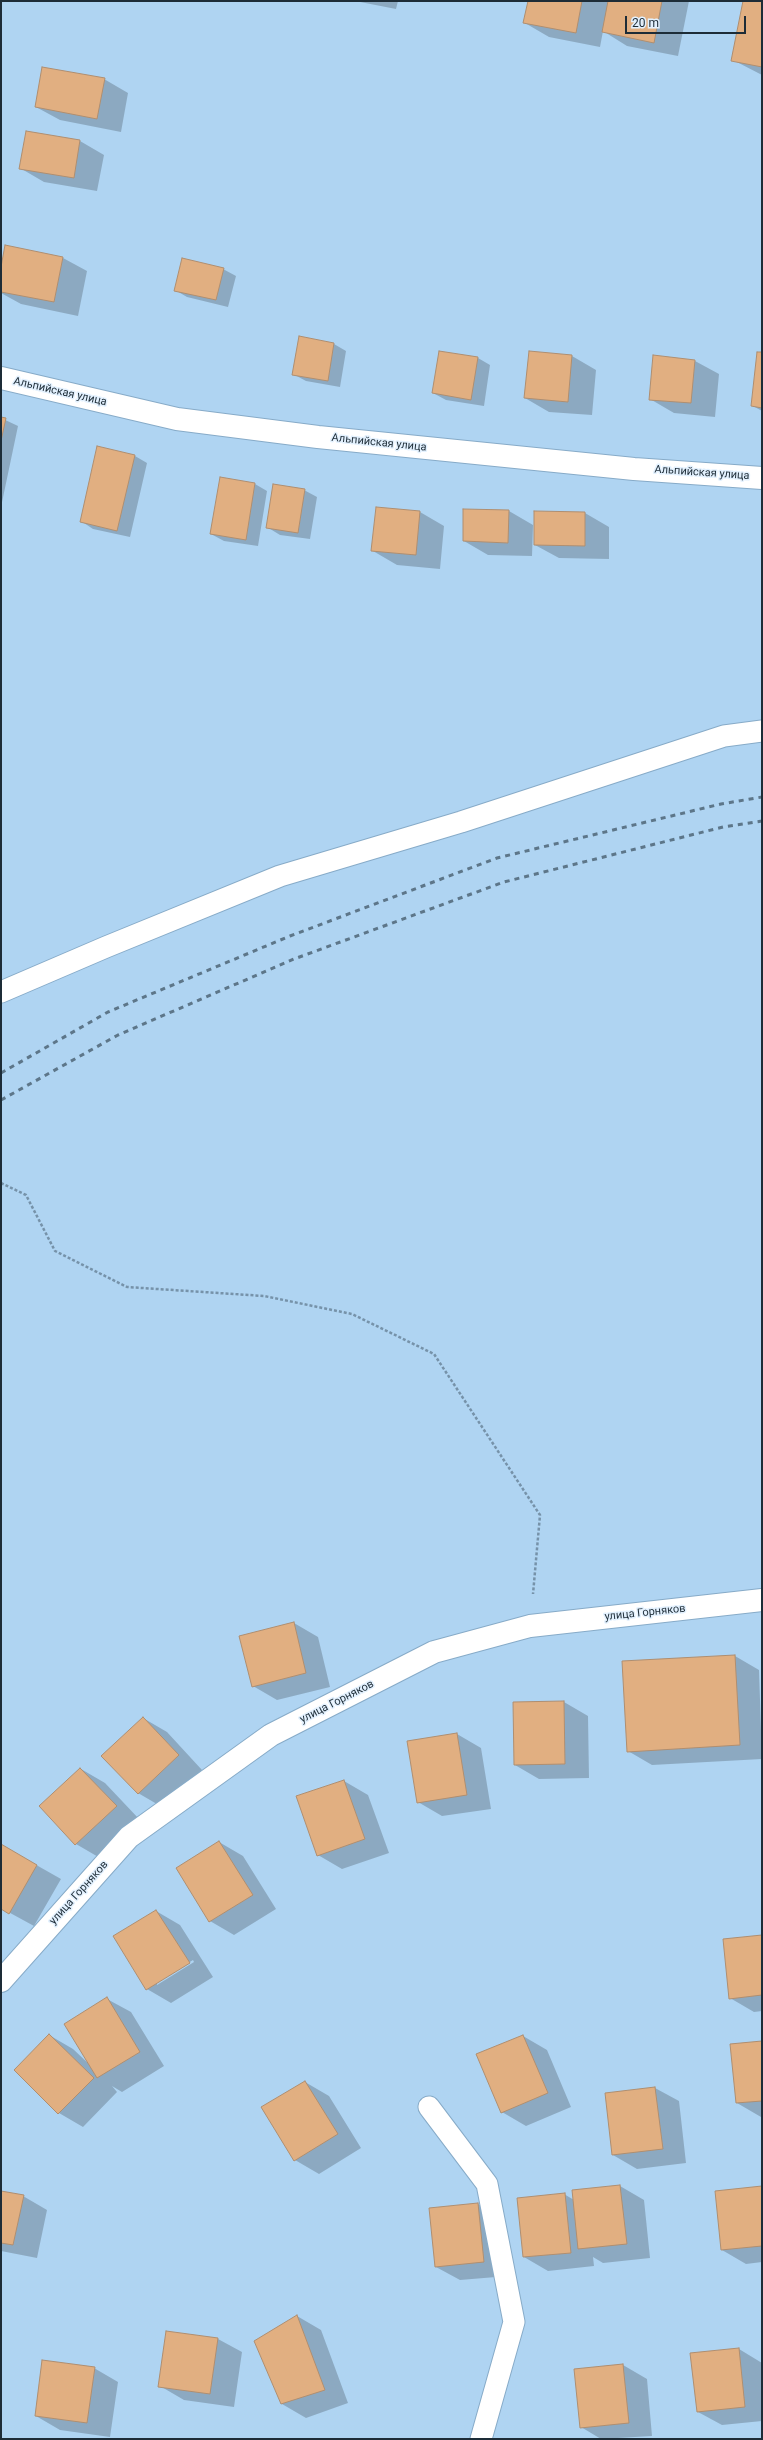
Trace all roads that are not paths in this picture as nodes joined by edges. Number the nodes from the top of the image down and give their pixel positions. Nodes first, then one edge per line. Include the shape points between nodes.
1 (1, 378) edge
2 (762, 478) edge
3 (762, 731) edge
4 (1, 992) edge
5 (762, 1600) edge
6 (1, 1981) edge
7 (429, 2107) dead end
8 (481, 2439) edge

1 - 2 street, Альпийская улица via 177,419 318,437 634,469
3 - 4 lane via 724,736 461,822 280,876
5 - 6 street, улица Горняков via 530,1626 434,1652 271,1736 129,1837
7 - 8 lane via 487,2184 514,2322

